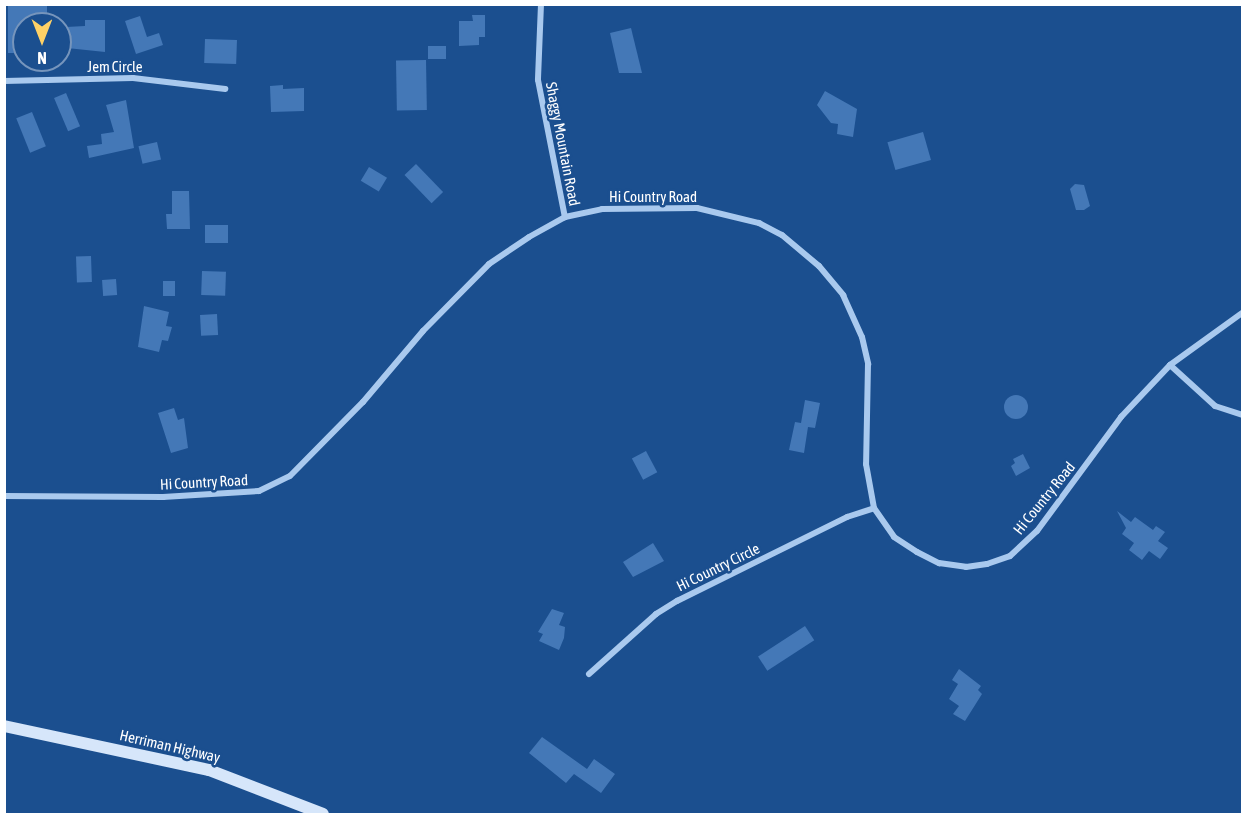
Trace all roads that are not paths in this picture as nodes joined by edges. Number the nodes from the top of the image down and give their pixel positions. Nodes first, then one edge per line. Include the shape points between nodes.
1 (541, 4) edge
2 (4, 81) edge
3 (225, 89) dead end
4 (565, 216) junction
5 (1242, 314) edge
6 (1170, 365) junction
7 (1242, 415) edge
8 (4, 495) edge
9 (874, 508) junction
10 (589, 674) dead end
11 (4, 726) edge
12 (323, 814) edge

1 - 4 street, Shaggy Mountain Road via 538,80
2 - 3 street, Jem Circle via 133,78
4 - 8 street, Hi Country Road via 489,264 290,476 242,494
4 - 9 street, Hi Country Road via 602,209 666,207 726,212 767,227 812,259 843,296 862,337 869,387 865,420 867,475
5 - 6 street, Hi Country Road
6 - 7 street via 1215,406
6 - 9 street, Hi Country Road via 1121,417 1062,500 1010,556 966,567 939,563 894,537
9 - 10 street, Hi Country Circle via 847,517 677,601 656,614
11 - 12 main road, Herriman Highway via 209,770

